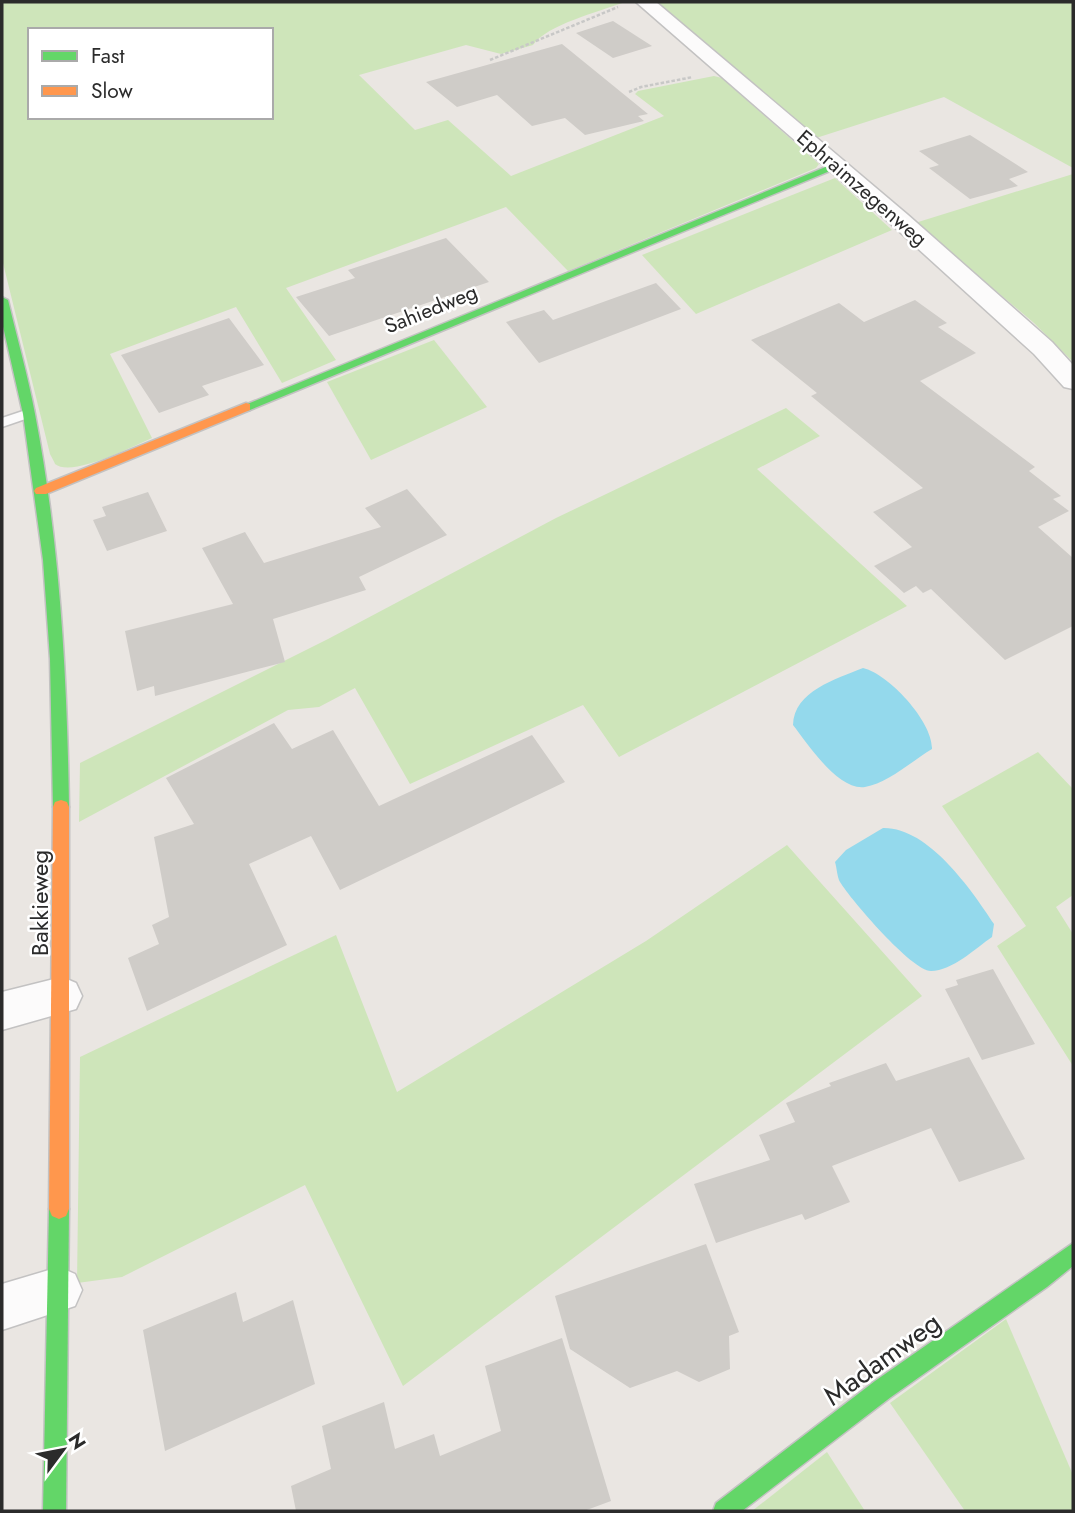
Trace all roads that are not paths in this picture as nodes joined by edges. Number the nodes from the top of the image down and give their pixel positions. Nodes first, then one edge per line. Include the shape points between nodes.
1 (646, 2) edge
2 (837, 166) junction
3 (2, 300) edge
4 (1073, 381) edge
5 (29, 413) junction
6 (2, 423) edge
7 (41, 491) junction
8 (62, 996) junction
9 (2, 1011) edge
10 (1073, 1253) edge
11 (59, 1290) junction
12 (2, 1307) edge
13 (54, 1511) edge
14 (724, 1511) edge

1 - 2 street, Ephraimzegenweg
2 - 4 street, Ephraimzegenweg via 1033,339
2 - 7 street, Sahiedweg
3 - 5 street, Bakkieweg
5 - 6 lane
5 - 7 street, Bakkieweg
7 - 8 street, Bakkieweg via 61,750
8 - 9 street
8 - 11 street, Bakkieweg
10 - 14 street, Madamweg via 883,1389
11 - 12 street
11 - 13 street, Bakkieweg

